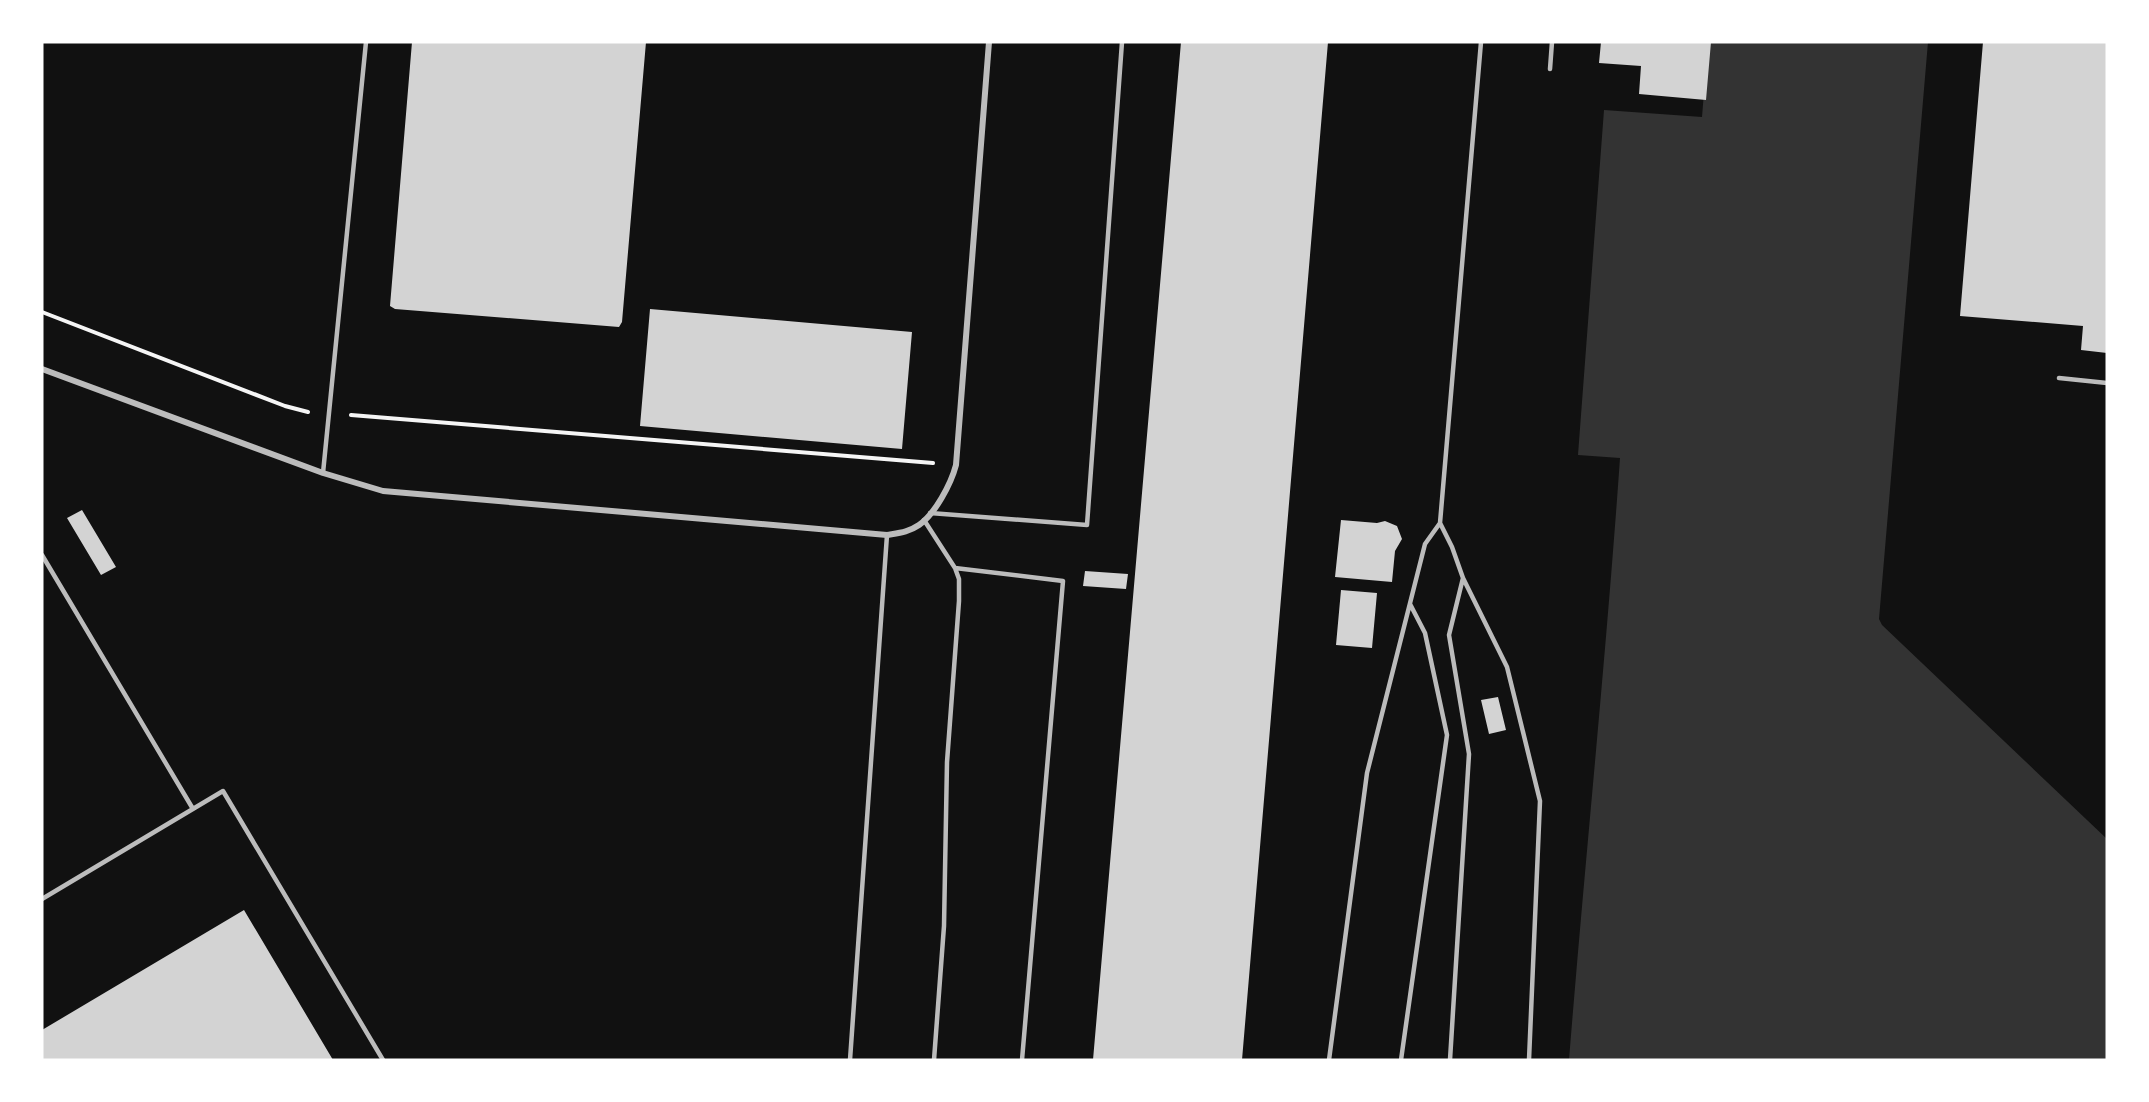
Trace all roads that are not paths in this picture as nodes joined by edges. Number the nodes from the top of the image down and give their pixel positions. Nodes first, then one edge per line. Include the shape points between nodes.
1 (366, 42) edge
2 (989, 42) edge
3 (1122, 42) edge
4 (1481, 42) edge
5 (1552, 42) edge
6 (1550, 69) dead end
7 (42, 369) edge
8 (2058, 378) dead end
9 (2107, 383) edge
10 (323, 473) junction
11 (930, 513) junction
12 (924, 520) junction
13 (1440, 523) junction
14 (887, 535) junction
15 (42, 555) edge
16 (955, 568) junction
17 (1463, 579) junction
18 (1410, 604) junction
19 (193, 809) junction
20 (42, 899) edge
21 (383, 1060) edge
22 (850, 1060) edge
23 (934, 1060) edge
24 (1022, 1060) edge
25 (1329, 1060) edge
26 (1401, 1060) edge
27 (1450, 1060) edge
28 (1529, 1060) edge

1 - 10 lane
2 - 11 street via 956,465 951,482
3 - 11 lane via 1087,525
4 - 13 lane
5 - 6 lane
7 - 10 street
8 - 9 lane
10 - 14 street via 383,491
11 - 12 street
12 - 14 street via 907,531
12 - 16 lane
13 - 17 lane
13 - 18 lane via 1425,544
14 - 22 lane
15 - 19 lane
16 - 23 lane via 959,602 947,762 944,926
16 - 24 lane via 1063,581
17 - 27 lane via 1449,635 1469,754
17 - 28 lane via 1507,667 1540,801
18 - 25 lane via 1367,773
18 - 26 lane via 1425,633 1448,735
19 - 20 lane
19 - 21 lane via 223,791

